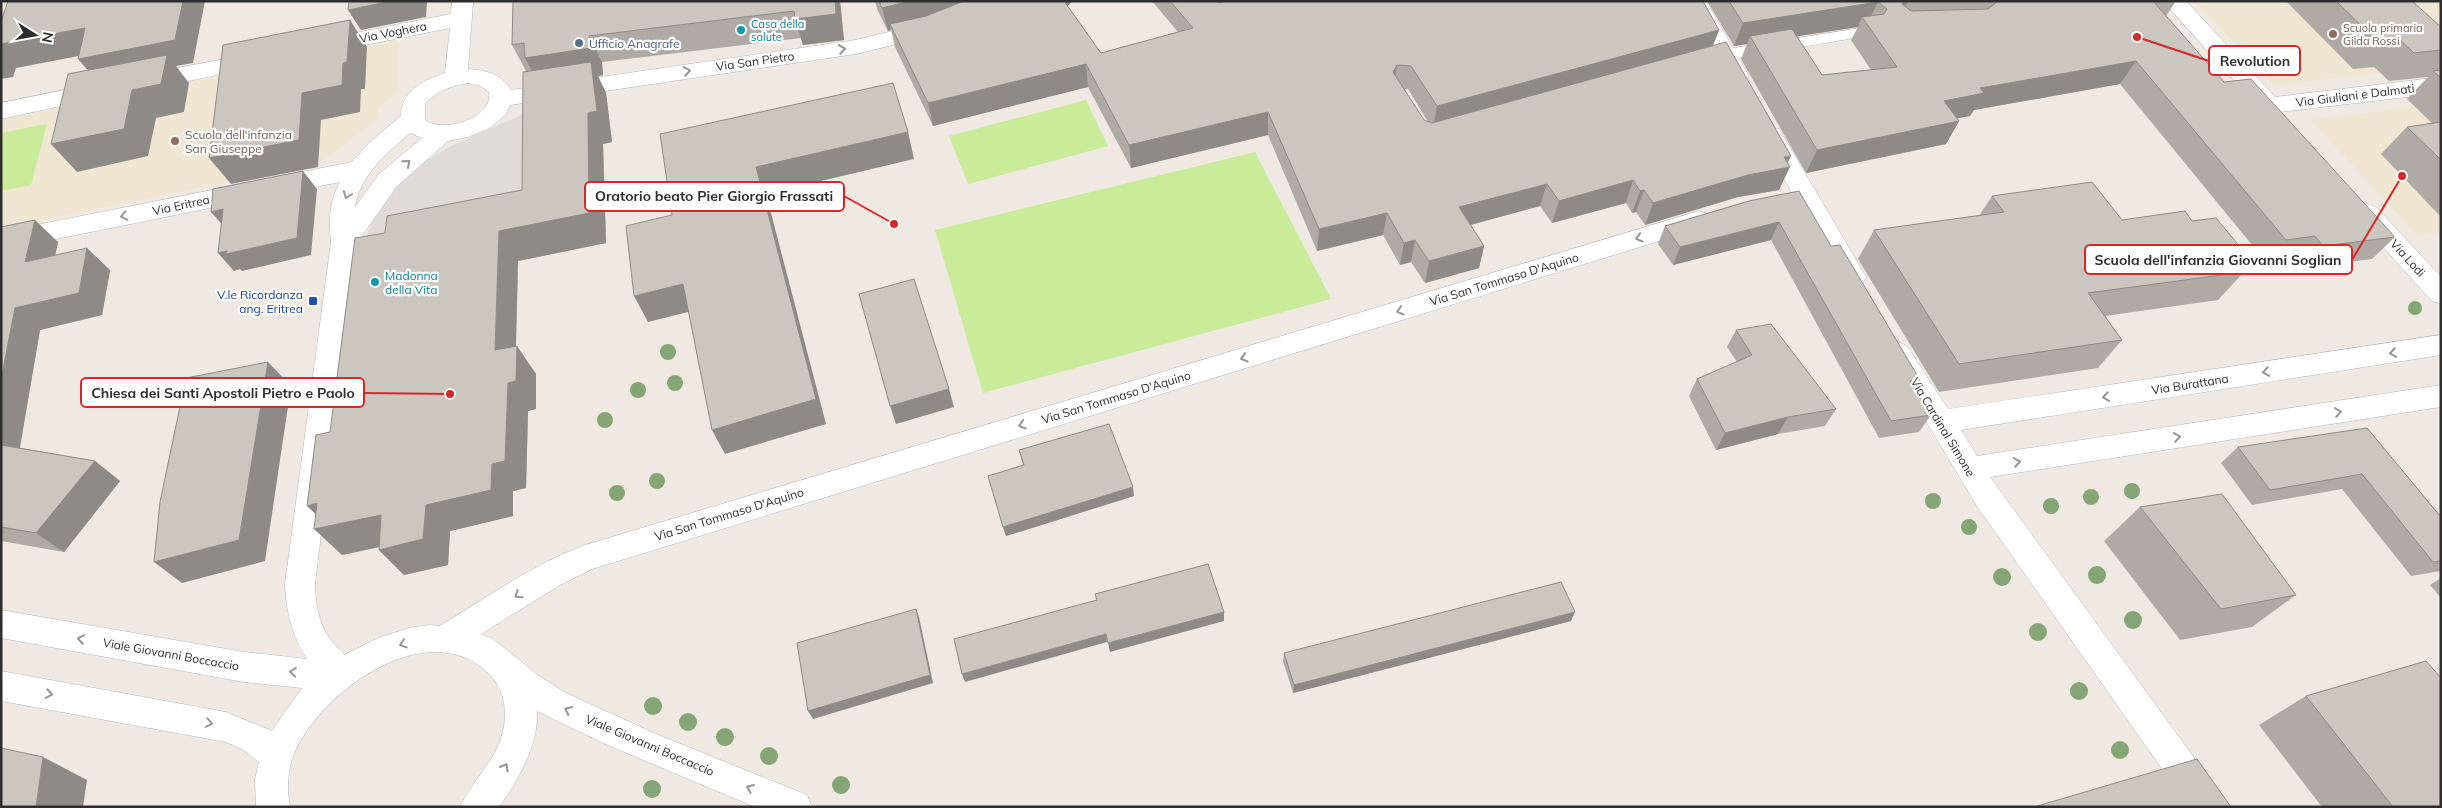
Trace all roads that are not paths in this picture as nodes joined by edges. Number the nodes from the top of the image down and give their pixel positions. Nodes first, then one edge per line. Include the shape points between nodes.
1 (1695, 1) edge
2 (2174, 1) edge
3 (461, 10) edge
4 (951, 22) edge
5 (1867, 32) edge
6 (304, 50) edge
7 (275, 56) edge
8 (1727, 56) junction
9 (1698, 64) edge
10 (455, 78) junction
11 (2441, 85) edge
12 (1746, 91) edge
13 (501, 99) junction
14 (2269, 105) junction
15 (1, 111) edge
16 (1761, 117) edge
17 (412, 119) junction
18 (2287, 125) edge
19 (442, 134) junction
20 (361, 169) junction
21 (2354, 199) edge
22 (1720, 214) edge
23 (1, 241) edge
24 (344, 242) junction
25 (2441, 294) edge
26 (1865, 296) edge
27 (1884, 330) edge
28 (2441, 346) edge
29 (2441, 396) edge
30 (1940, 422) junction
31 (1968, 469) junction
32 (1, 624) edge
33 (445, 639) junction
34 (342, 673) junction
35 (510, 673) junction
36 (1, 686) edge
37 (276, 758) junction
38 (273, 807) edge
39 (477, 807) edge
40 (795, 807) edge
41 (2209, 807) edge

1 - 8 street
2 - 14 street
3 - 6 street, Via Voghera
3 - 10 street via 460,58
13 -> 4 street, Via San Pietro via 856,47
5 - 8 lane
7 - 15 street
8 - 9 lane
8 - 12 street
10 - 13 street via 490,79 501,91
10 - 17 street via 440,82 417,100
11 - 14 street, Via Giuliani e Dalmati
13 - 19 street via 487,119 473,127
14 - 18 street
16 - 26 street via 1792,198
17 - 19 street via 418,127
17 - 20 street
24 -> 19 street via 388,180
20 -> 23 street, Via Eritrea
20 -> 24 street via 343,204
21 - 25 street, Via Lodi
22 -> 33 street, Via San Tommaso D'Aquino via 586,558 548,575
24 - 34 street via 300,584 304,618 312,638 322,655
27 - 30 street, Via Cardinal Simone
28 -> 30 street, Via Burattana
31 -> 29 street
30 - 31 street, Via Cardinal Simone
31 - 41 street, Via Cardinal Simone
34 -> 32 street, Viale Giovanni Boccaccio via 307,674 244,667
33 -> 34 street, Viale Giovanni Boccaccio via 411,642 376,653
33 - 35 street, Viale Giovanni Boccaccio via 475,645 498,660
34 - 37 street, Viale Giovanni Boccaccio via 312,698 289,730
39 -> 35 street, Viale Giovanni Boccaccio via 512,755 521,718 518,693
40 -> 35 street, Viale Giovanni Boccaccio via 567,710
36 -> 37 street via 226,727 256,739
37 - 38 street, Viale Giovanni Boccaccio via 270,796

